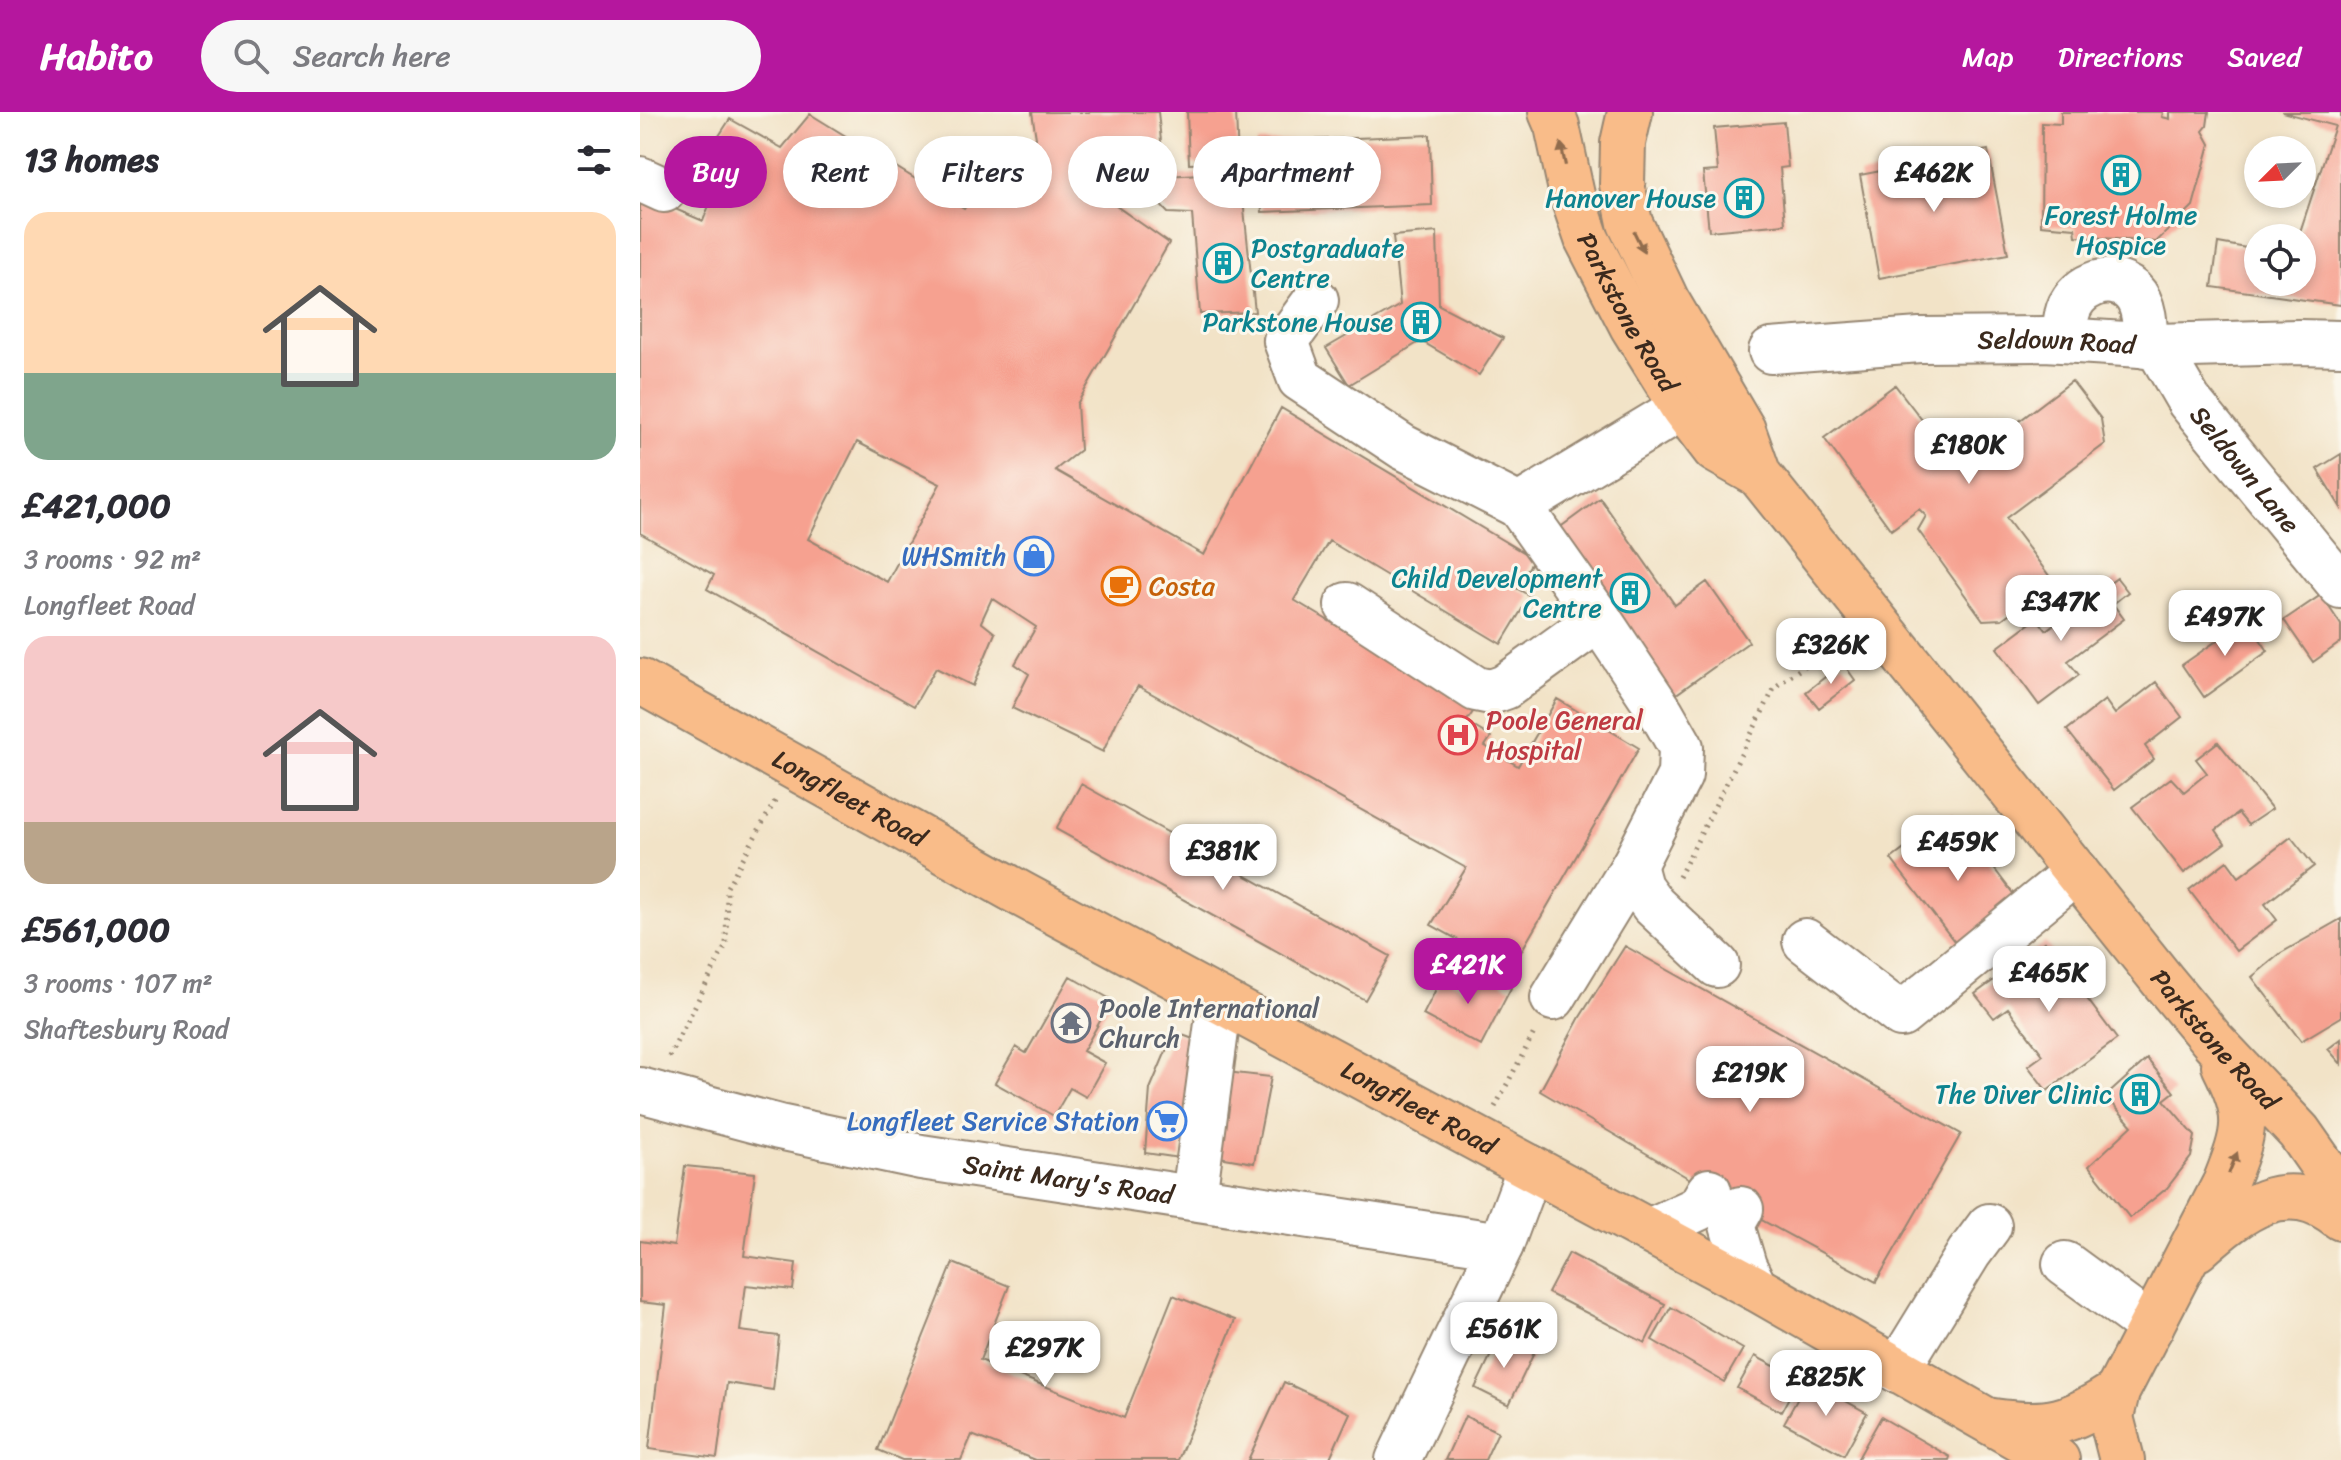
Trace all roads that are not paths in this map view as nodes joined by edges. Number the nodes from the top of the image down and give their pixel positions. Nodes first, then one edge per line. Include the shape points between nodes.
1 (1551, 112) edge
2 (1630, 112) edge
3 (1316, 300) dead end
4 (2064, 340) junction
5 (2341, 343) edge
6 (2151, 346) junction
7 (1771, 351) dead end
8 (1700, 397) junction
9 (1519, 506) junction
10 (2341, 586) edge
11 (1347, 605) dead end
12 (1599, 619) junction
13 (640, 681) edge
14 (1634, 865) junction
15 (2076, 872) junction
16 (1805, 941) dead end
17 (1717, 965) dead end
18 (1553, 998) road end
19 (1220, 1001) junction
20 (2213, 1041) junction
21 (645, 1091) edge
22 (1530, 1167) junction
23 (2341, 1192) edge
24 (1194, 1197) junction
25 (2341, 1218) edge
26 (1989, 1226) dead end
27 (1649, 1231) junction
28 (1501, 1245) junction
29 (2186, 1258) junction
30 (2065, 1264) dead end
31 (1755, 1288) junction
32 (2151, 1327) junction
33 (1897, 1370) junction
34 (2117, 1392) junction
35 (1987, 1420) junction
36 (1398, 1460) edge
37 (2057, 1460) edge
38 (2122, 1460) edge

8 -> 1 main road, Parkstone Road via 1632,326 1587,239
2 -> 8 main road, Parkstone Road via 1622,184 1630,223 1667,301
3 - 9 street via 1286,341 1300,379 1403,447
4 - 6 street, Seldown Road
4 - 6 street via 2067,312 2080,290 2110,282 2131,290 2141,306
4 - 7 street, Seldown Road via 1920,340
5 - 6 street, Seldown Road
6 - 10 street, Seldown Lane via 2189,401
8 - 9 street
8 - 15 main road, Parkstone Road via 1743,430 1759,475
9 - 12 street
11 - 12 street via 1476,689 1491,692
12 - 14 street via 1681,747 1680,775
13 - 19 main road, Longfleet Road
14 - 17 street via 1640,887 1653,905
14 - 18 street
15 - 16 street via 1901,1015
15 - 20 main road, Parkstone Road
19 - 22 main road, Longfleet Road
19 - 24 street
20 - 23 main road, Parkstone Road via 2299,1132
29 -> 20 main road via 2225,1183 2244,1118
21 - 24 street, Saint Mary's Road via 921,1157
22 - 27 main road, Longfleet Road
22 - 28 street
24 - 28 street, Saint Mary's Road
25 - 29 main road via 2307,1198 2269,1199 2234,1216
26 - 33 street
27 - 31 main road, Longfleet Road
27 - 31 street via 1725,1200
28 - 36 street
29 - 32 main road
30 - 32 street
31 - 33 main road, Longfleet Road
32 - 34 main road
33 - 35 main road, Longfleet Road
34 - 35 main road, Longfleet Road via 2086,1413 2056,1423
34 - 38 main road via 2111,1417
35 - 37 main road, Longfleet Road

